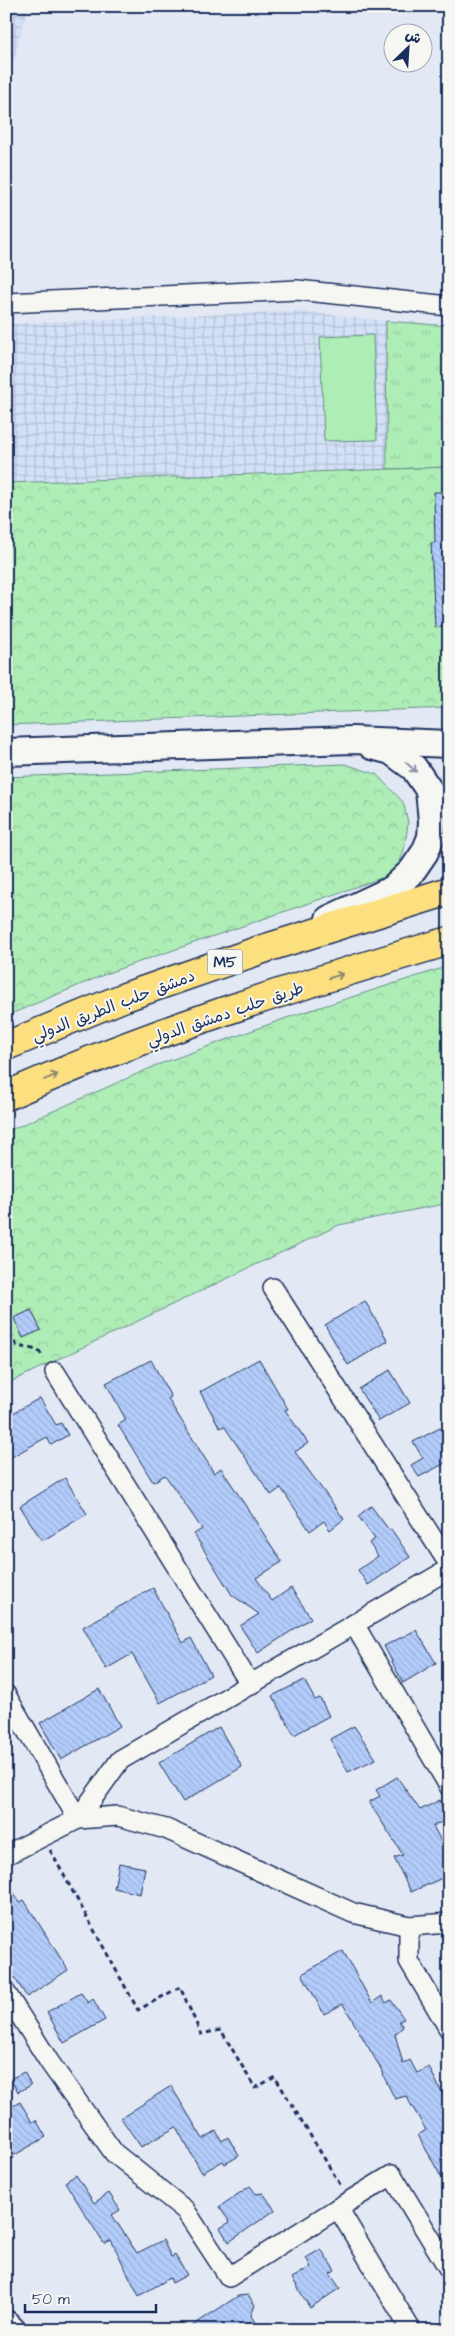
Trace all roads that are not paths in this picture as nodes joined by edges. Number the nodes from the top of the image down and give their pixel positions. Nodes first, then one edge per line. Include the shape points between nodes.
1 (6, 303) edge
2 (449, 306) edge
3 (352, 740) junction
4 (449, 744) edge
5 (6, 752) edge
6 (449, 890) edge
7 (449, 941) edge
8 (266, 948) junction
9 (6, 1046) edge
10 (6, 1096) edge
11 (273, 1288) dead end
12 (55, 1372) road end
13 (449, 1564) edge
14 (449, 1569) edge
15 (354, 1624) junction
16 (250, 1684) junction
17 (6, 1695) edge
18 (449, 1786) edge
19 (78, 1819) junction
20 (6, 1855) edge
21 (449, 1923) edge
22 (409, 1926) junction
23 (6, 1992) edge
24 (449, 2028) edge
25 (344, 2204) junction
26 (449, 2269) edge
27 (6, 2324) edge
28 (12, 2330) edge
29 (411, 2330) edge

1 - 2 street via 297,290
3 - 4 main road
3 - 5 main road
3 -> 8 main road via 391,751 414,768 429,790 432,820 425,852 412,871 393,889
6 - 8 highway, دمشق حلب الطريق الدولي / M5
10 -> 7 highway, طريق حلب دمشق الدولي via 145,1039
8 - 9 highway, دمشق حلب الطريق الدولي / M5 via 125,997
11 - 13 street
12 - 16 street
14 - 15 street
15 - 16 street
15 - 18 street
16 - 19 street via 120,1760
17 - 19 street
19 - 20 street
19 - 22 street via 118,1816 166,1829 353,1913
21 - 22 street
22 - 24 street via 409,1961
23 - 25 street via 50,2063 114,2153 185,2210 230,2277
25 - 26 street via 392,2175
25 - 29 street
27 - 28 main road

